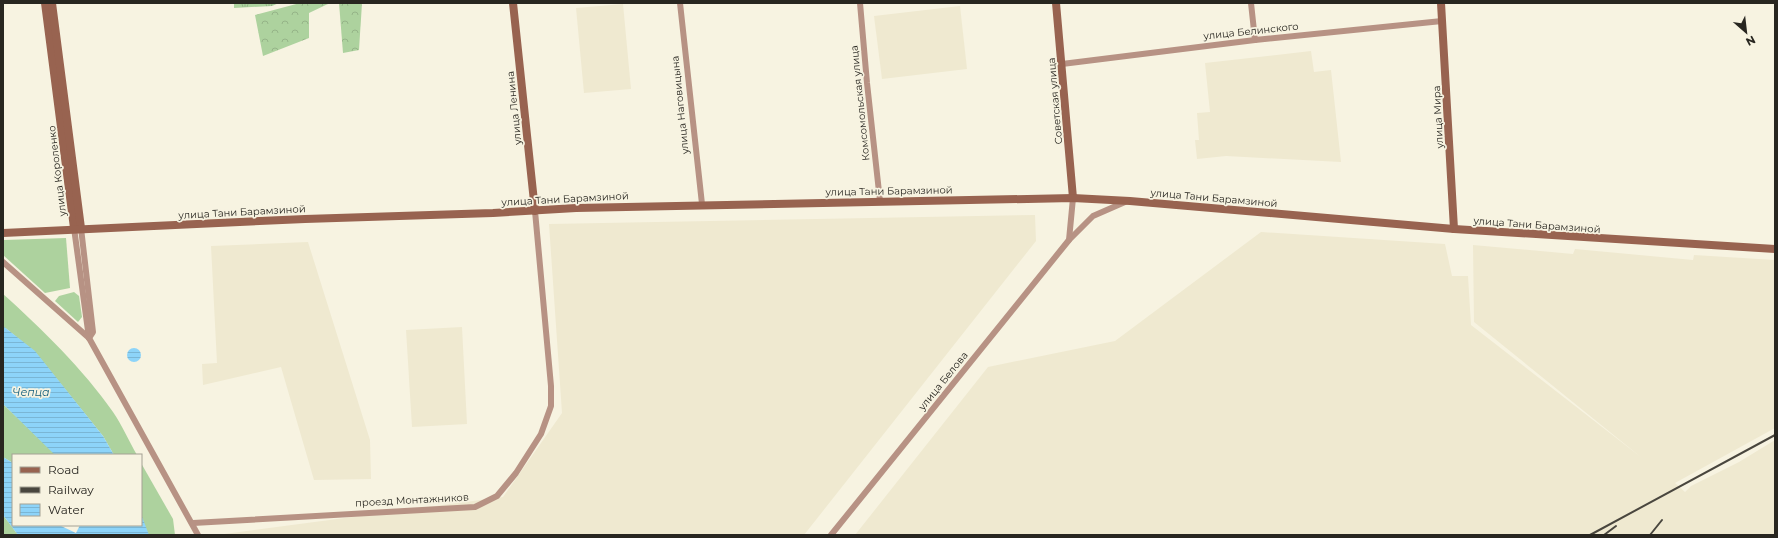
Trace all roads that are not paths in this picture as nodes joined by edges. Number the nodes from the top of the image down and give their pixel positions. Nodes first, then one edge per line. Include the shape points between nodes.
1 (45, 3) edge
2 (52, 3) edge
3 (512, 3) edge
4 (680, 3) edge
5 (860, 3) edge
6 (1056, 3) edge
7 (1251, 3) edge
8 (1441, 3) edge
9 (1442, 21) junction
10 (1255, 40) junction
11 (1062, 64) junction
12 (1073, 198) junction
13 (880, 201) junction
14 (1130, 201) junction
15 (702, 204) junction
16 (535, 211) junction
17 (78, 228) junction
18 (1454, 229) junction
19 (3, 233) edge
20 (1069, 240) junction
21 (1775, 249) edge
22 (3, 262) edge
23 (91, 335) junction
24 (193, 523) junction
25 (198, 535) edge
26 (831, 535) edge

1 - 17 street, улица Короленко
2 - 17 street, улица Короленко
3 - 16 street, улица Ленина
4 - 15 street, улица Наговицына
5 - 13 street, Комсомольская улица
6 - 11 street, Советская улица
7 - 10 street
8 - 9 street, улица Мира
9 - 10 street, улица Белинского
9 - 18 street, улица Мира
10 - 11 street, улица Белинского
11 - 12 street, Советская улица
12 - 13 street, улица Тани Барамзиной
12 - 14 street, улица Тани Барамзиной
12 - 20 street
13 - 15 street, улица Тани Барамзиной
14 - 18 street, улица Тани Барамзиной
14 - 20 street, улица Белова via 1093,216
15 - 16 street, улица Тани Барамзиной
16 - 17 street, улица Тани Барамзиной
16 - 24 street, проезд Монтажников via 551,406 541,434 498,496 475,507
17 - 19 street, улица Тани Барамзиной
17 - 23 street, улица Короленко
17 - 23 street, улица Короленко via 83,241
18 - 21 street, улица Тани Барамзиной
20 - 26 street, улица Белова
22 - 23 street
23 - 24 street via 95,348
24 - 25 street

